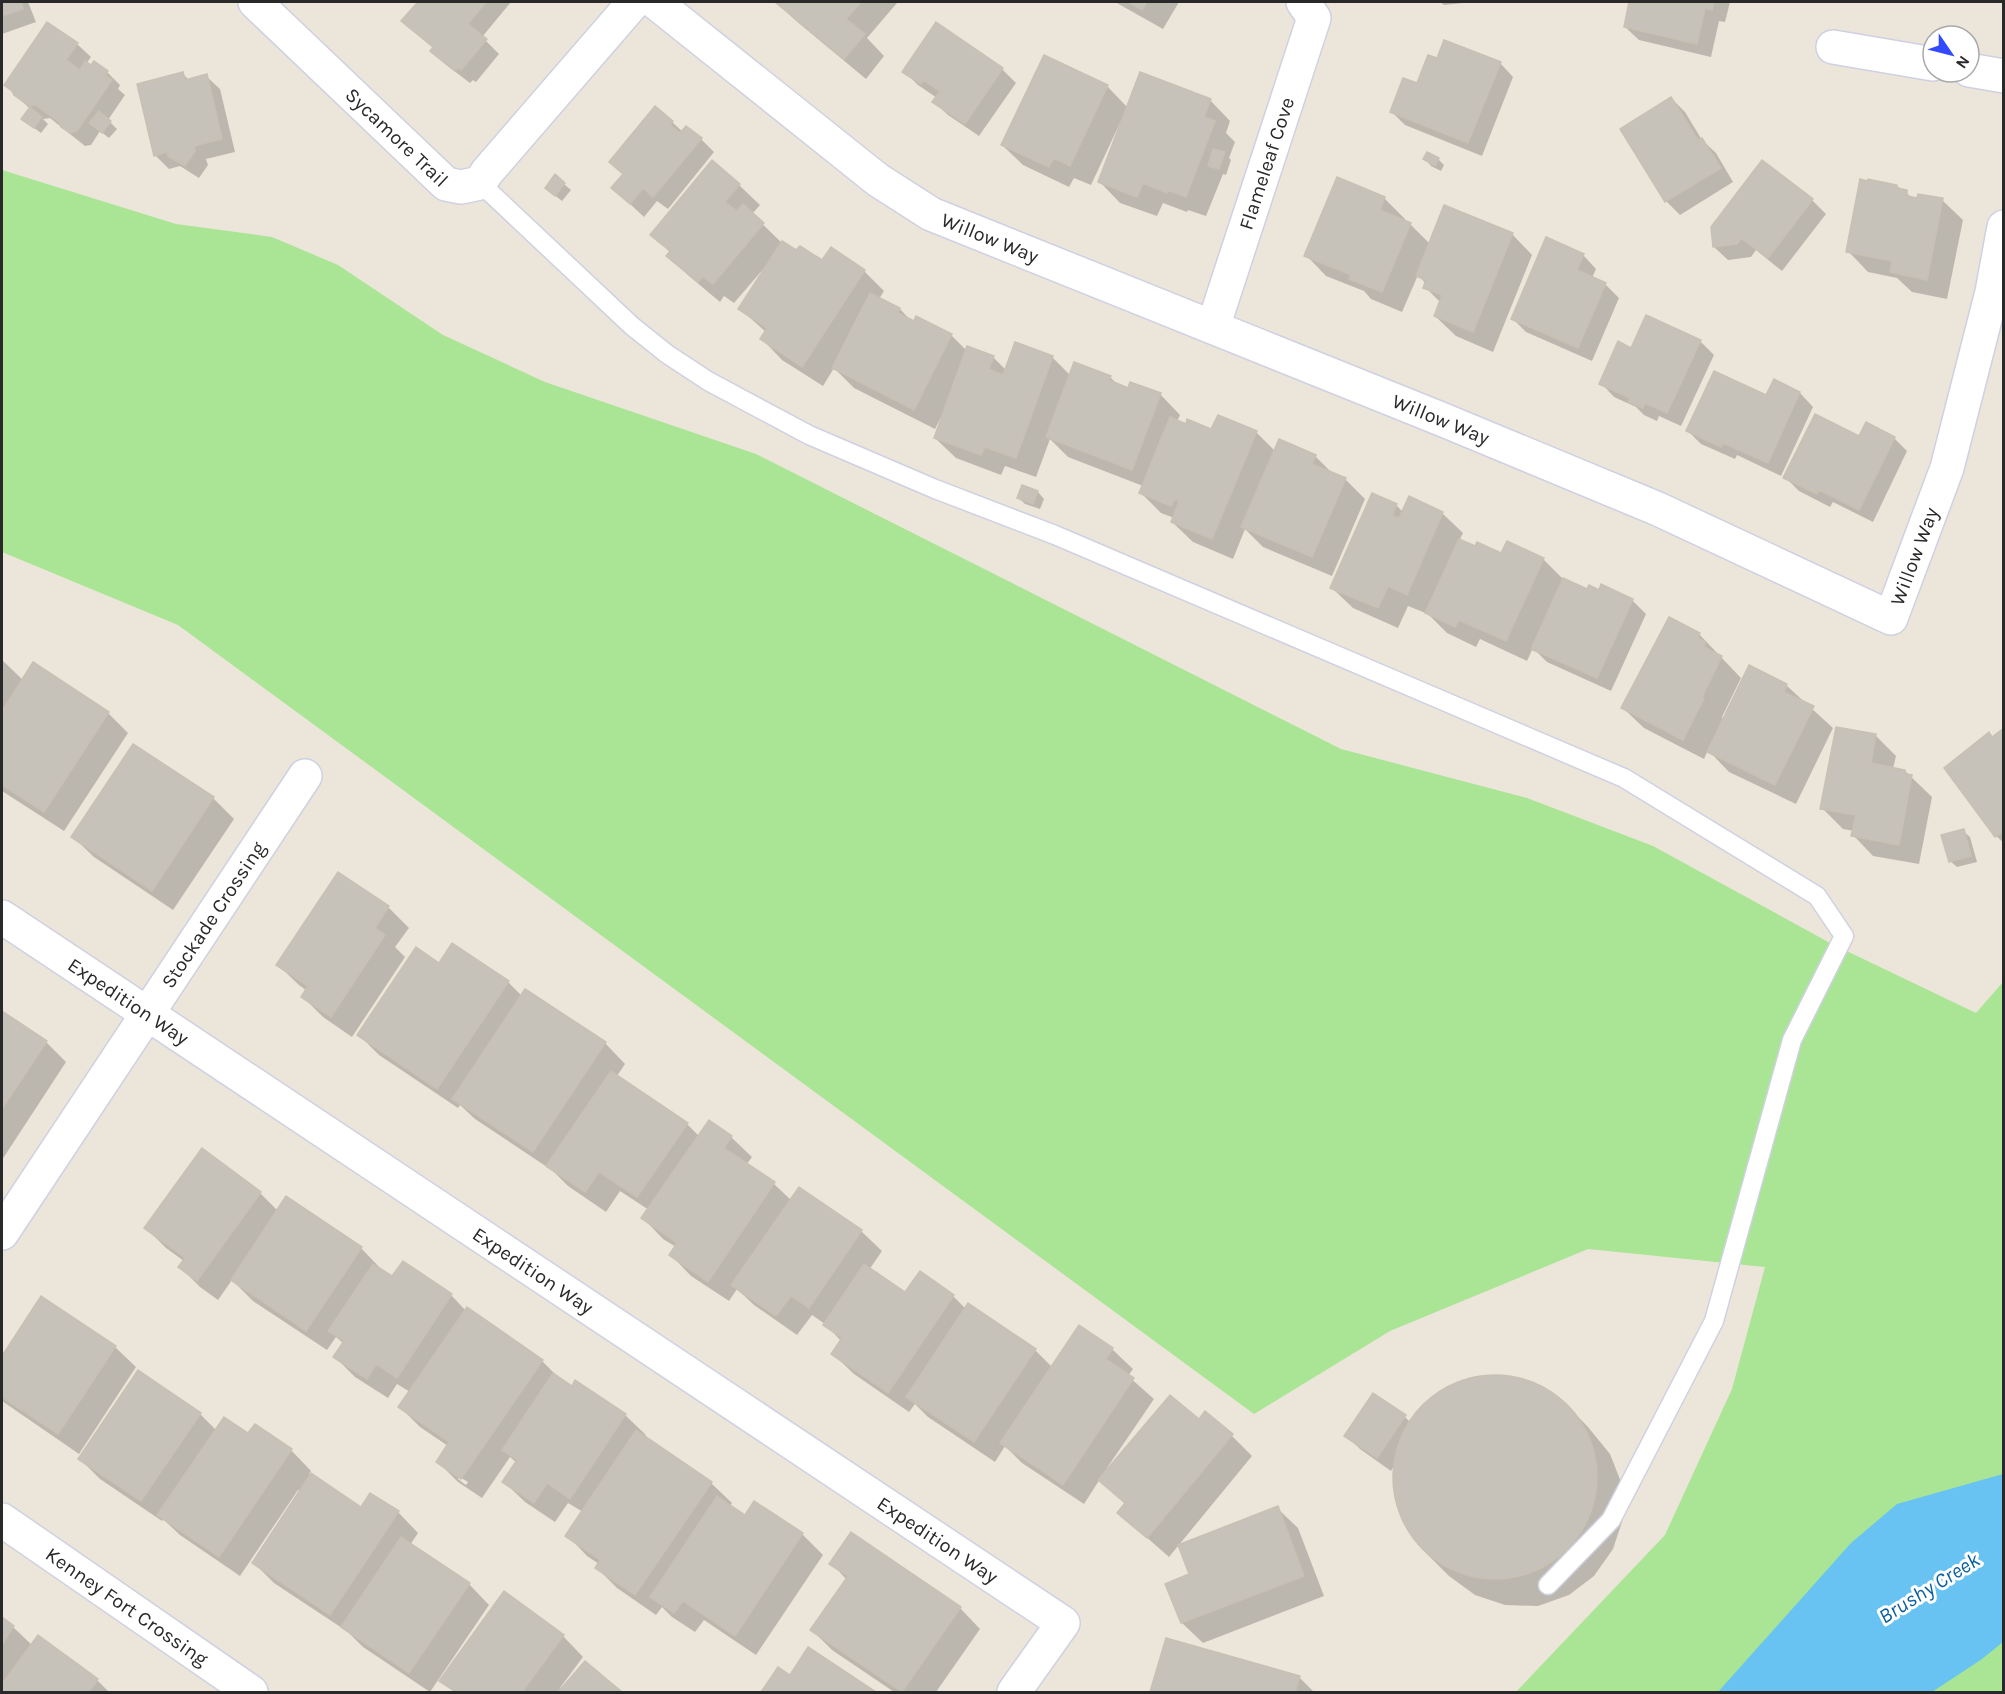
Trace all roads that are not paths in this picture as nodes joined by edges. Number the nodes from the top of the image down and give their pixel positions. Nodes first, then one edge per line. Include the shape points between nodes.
1 (255, 2) edge
2 (634, 2) edge
3 (655, 2) edge
4 (1303, 2) edge
5 (1833, 47) dead end
6 (1921, 62) edge
7 (1981, 72) edge
8 (2004, 76) edge
9 (480, 183) junction
10 (2004, 227) edge
11 (1213, 327) junction
12 (305, 776) dead end
13 (2, 917) edge
14 (147, 1013) junction
15 (2, 1233) edge
16 (2, 1520) edge
17 (1548, 1585) dead end
18 (251, 1692) edge
19 (1014, 1692) edge

1 - 9 street, Sycamore Trail via 446,184 461,187
2 - 9 street, Sycamore Trail
3 - 11 street, Willow Way via 878,180 931,214
4 - 11 street, Flameleaf Cove via 1314,18
5 - 6 street
7 - 8 street
9 - 17 lane via 667,354 799,430 1624,778 1817,896 1844,936 1792,1040 1714,1321 1611,1520
10 - 11 street, Willow Way via 1992,292 1947,468 1891,618 1658,509
12 - 14 street, Stockade Crossing
13 - 14 street, Expedition Way
14 - 15 street, Stockade Crossing
14 - 19 street, Expedition Way via 1063,1623
16 - 18 street, Kenney Fort Crossing

